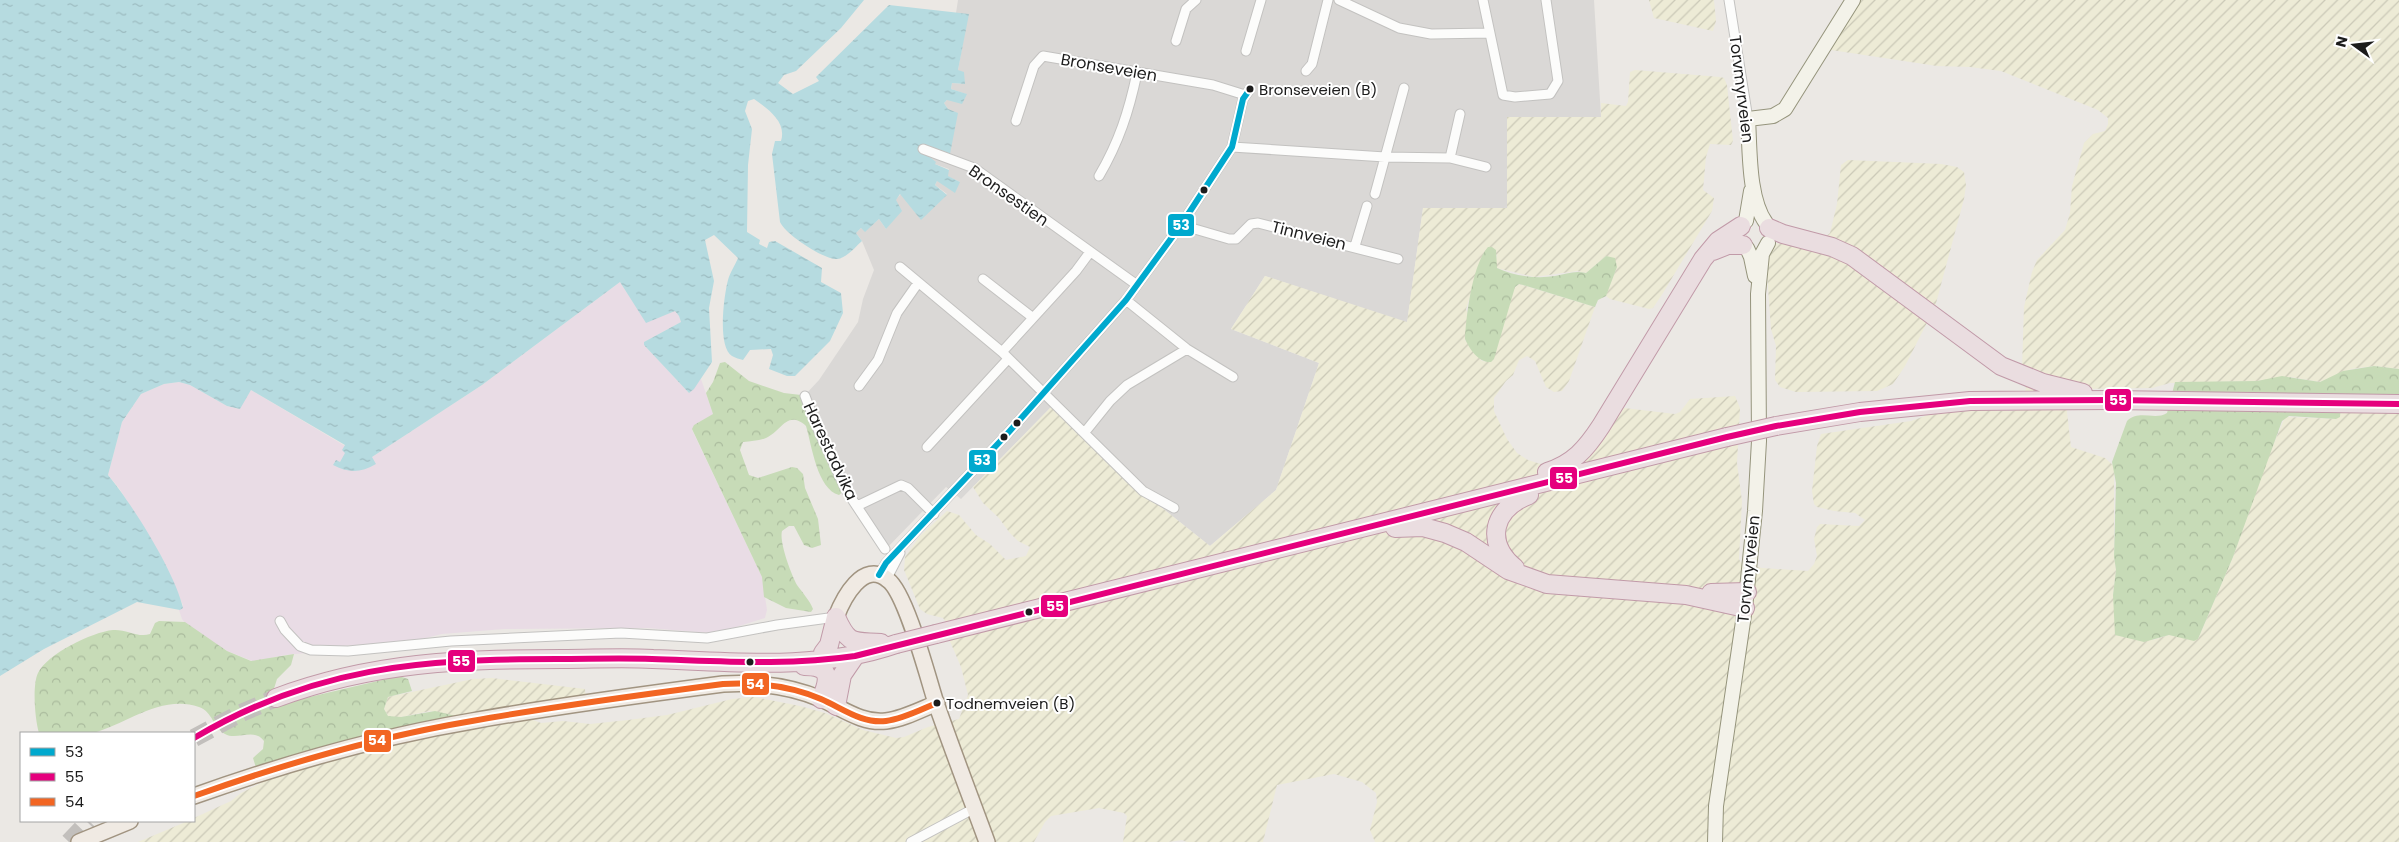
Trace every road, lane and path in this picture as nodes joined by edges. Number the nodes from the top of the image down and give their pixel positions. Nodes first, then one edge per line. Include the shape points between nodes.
1 (1196, 0) edge
2 (1260, 0) edge
3 (1328, 0) edge
4 (1339, 0) edge
5 (1483, 0) edge
6 (1546, 0) edge
7 (1729, 0) edge
8 (1853, 0) edge
9 (1490, 33) junction
10 (1176, 41) dead end
11 (1246, 51) dead end
12 (1306, 71) dead end
13 (1137, 73) junction
14 (1404, 88) dead end
15 (1460, 114) dead end
16 (1748, 119) junction
17 (1016, 121) dead end
18 (1232, 147) junction
19 (923, 149) dead end
20 (1385, 157) junction
21 (1450, 158) junction
22 (1486, 167) dead end
23 (1099, 176) dead end
24 (1752, 178) junction
25 (1375, 194) dead end
26 (1367, 206) dead end
27 (1743, 224) junction
28 (1180, 225) junction
29 (1768, 231) junction
30 (1355, 246) junction
31 (1745, 246) junction
32 (1090, 252) junction
33 (1398, 259) dead end
34 (1703, 259) junction
35 (900, 268) dead end
36 (983, 279) dead end
37 (918, 282) junction
38 (1138, 285) junction
39 (1758, 294) junction
40 (1126, 300) junction
41 (1032, 317) junction
42 (1187, 349) junction
43 (1005, 356) junction
44 (1234, 377) dead end
45 (859, 386) dead end
46 (1045, 392) junction
47 (805, 396) dead end
48 (2112, 400) junction
49 (2399, 404) edge
50 (1086, 432) junction
51 (927, 447) dead end
52 (1550, 482) junction
53 (1522, 489) junction
54 (857, 506) junction
55 (1174, 508) dead end
56 (934, 514) junction
57 (1355, 530) junction
58 (884, 549) dead end
59 (883, 577) junction
60 (1529, 579) junction
61 (1746, 600) junction
62 (836, 617) junction
63 (280, 622) dead end
64 (891, 644) junction
65 (824, 656) junction
66 (855, 656) junction
67 (652, 659) junction
68 (791, 662) junction
69 (276, 698) tunnel mouth
70 (828, 702) junction
71 (936, 704) junction
72 (195, 796) edge
73 (975, 808) junction
74 (128, 822) edge
75 (79, 842) edge
76 (911, 842) edge
77 (987, 842) edge
78 (1715, 842) edge

1 - 10 street via 1186,9
2 - 11 street
3 - 12 street via 1312,64
4 - 9 street via 1399,28 1431,34
5 - 9 street
6 - 9 street via 1558,81 1550,94 1503,95
7 - 16 street, Torvmyrveien
8 - 16 main road via 1785,109 1773,116
13 - 17 street, Bronseveien via 1043,56 1034,66
13 - 18 street, Bronseveien via 1248,92
13 - 23 street via 1128,115 1112,155
14 - 20 street
15 - 21 street
16 - 24 main road, Torvmyrveien
18 - 20 street
18 - 28 street, Bronseveien
19 - 32 street, Bronsestien via 974,168
20 - 21 street
20 - 25 street
21 - 22 street
24 - 27 main road, Torvmyrveien
24 - 29 main road, Torvmyrveien via 1759,212
26 - 30 street, Tinnveien
27 - 29 main road via 1754,218
27 - 31 main road via 1739,236
27 - 34 highway via 1718,241
28 - 30 street, Tinnveien via 1236,239 1251,224 1258,223
28 - 38 street, Bronseveien
29 - 31 main road via 1760,249
29 - 39 main road, Torvmyrveien
29 - 48 highway via 1827,245 1852,256 2001,366 2043,383
30 - 33 street, Tinnveien
31 - 34 highway via 1722,247
31 - 39 main road, Torvmyrveien via 1751,257
32 - 38 street, Bronsestien
32 - 41 street
34 - 53 highway via 1590,442 1570,463 1539,476
35 - 37 street
36 - 41 street
37 - 43 street
37 - 45 street via 897,313 878,360
38 - 40 street, Bronseveien
39 - 61 main road, Torvmyrveien via 1759,441
40 - 42 street
40 - 46 street, Bronseveien
41 - 43 street
42 - 44 street
42 - 50 street via 1127,385
43 - 46 street
43 - 51 street
46 - 50 street
46 - 56 street, Bronseveien
47 - 54 street, Harestadvika via 846,490
48 - 49 highway
48 - 52 highway, bridge via 1970,401 1860,412 1776,426
50 - 55 street via 1143,491
52 - 53 highway
52 - 60 highway via 1510,504 1496,527 1500,552
53 - 57 highway
54 - 56 street, Harestadvika via 901,485
54 - 58 street, Harestadvika
56 - 59 street, Bronseveien via 904,546
57 - 60 highway via 1409,527 1434,530 1466,542 1508,570
57 - 64 highway, bridge
59 - 62 main road via 868,576 853,585
59 - 71 main road via 898,592
60 - 61 highway via 1561,586
61 - 78 main road, Torvmyrveien via 1716,806
62 - 63 street via 707,638 621,632 450,641 348,651 311,650 300,646
62 - 64 highway via 844,634 854,642
62 - 65 highway
64 - 65 highway
64 - 66 highway
65 - 66 highway
65 - 67 highway via 691,654
65 - 68 highway
66 - 70 highway
67 - 68 highway
67 - 69 highway via 426,662 346,676
68 - 70 highway via 819,668 826,673
70 - 71 main road via 869,720 886,721
70 - 72 main road via 764,684 723,684 472,721 337,751
71 - 73 main road
73 - 76 street
73 - 77 main road
74 - 75 main road

